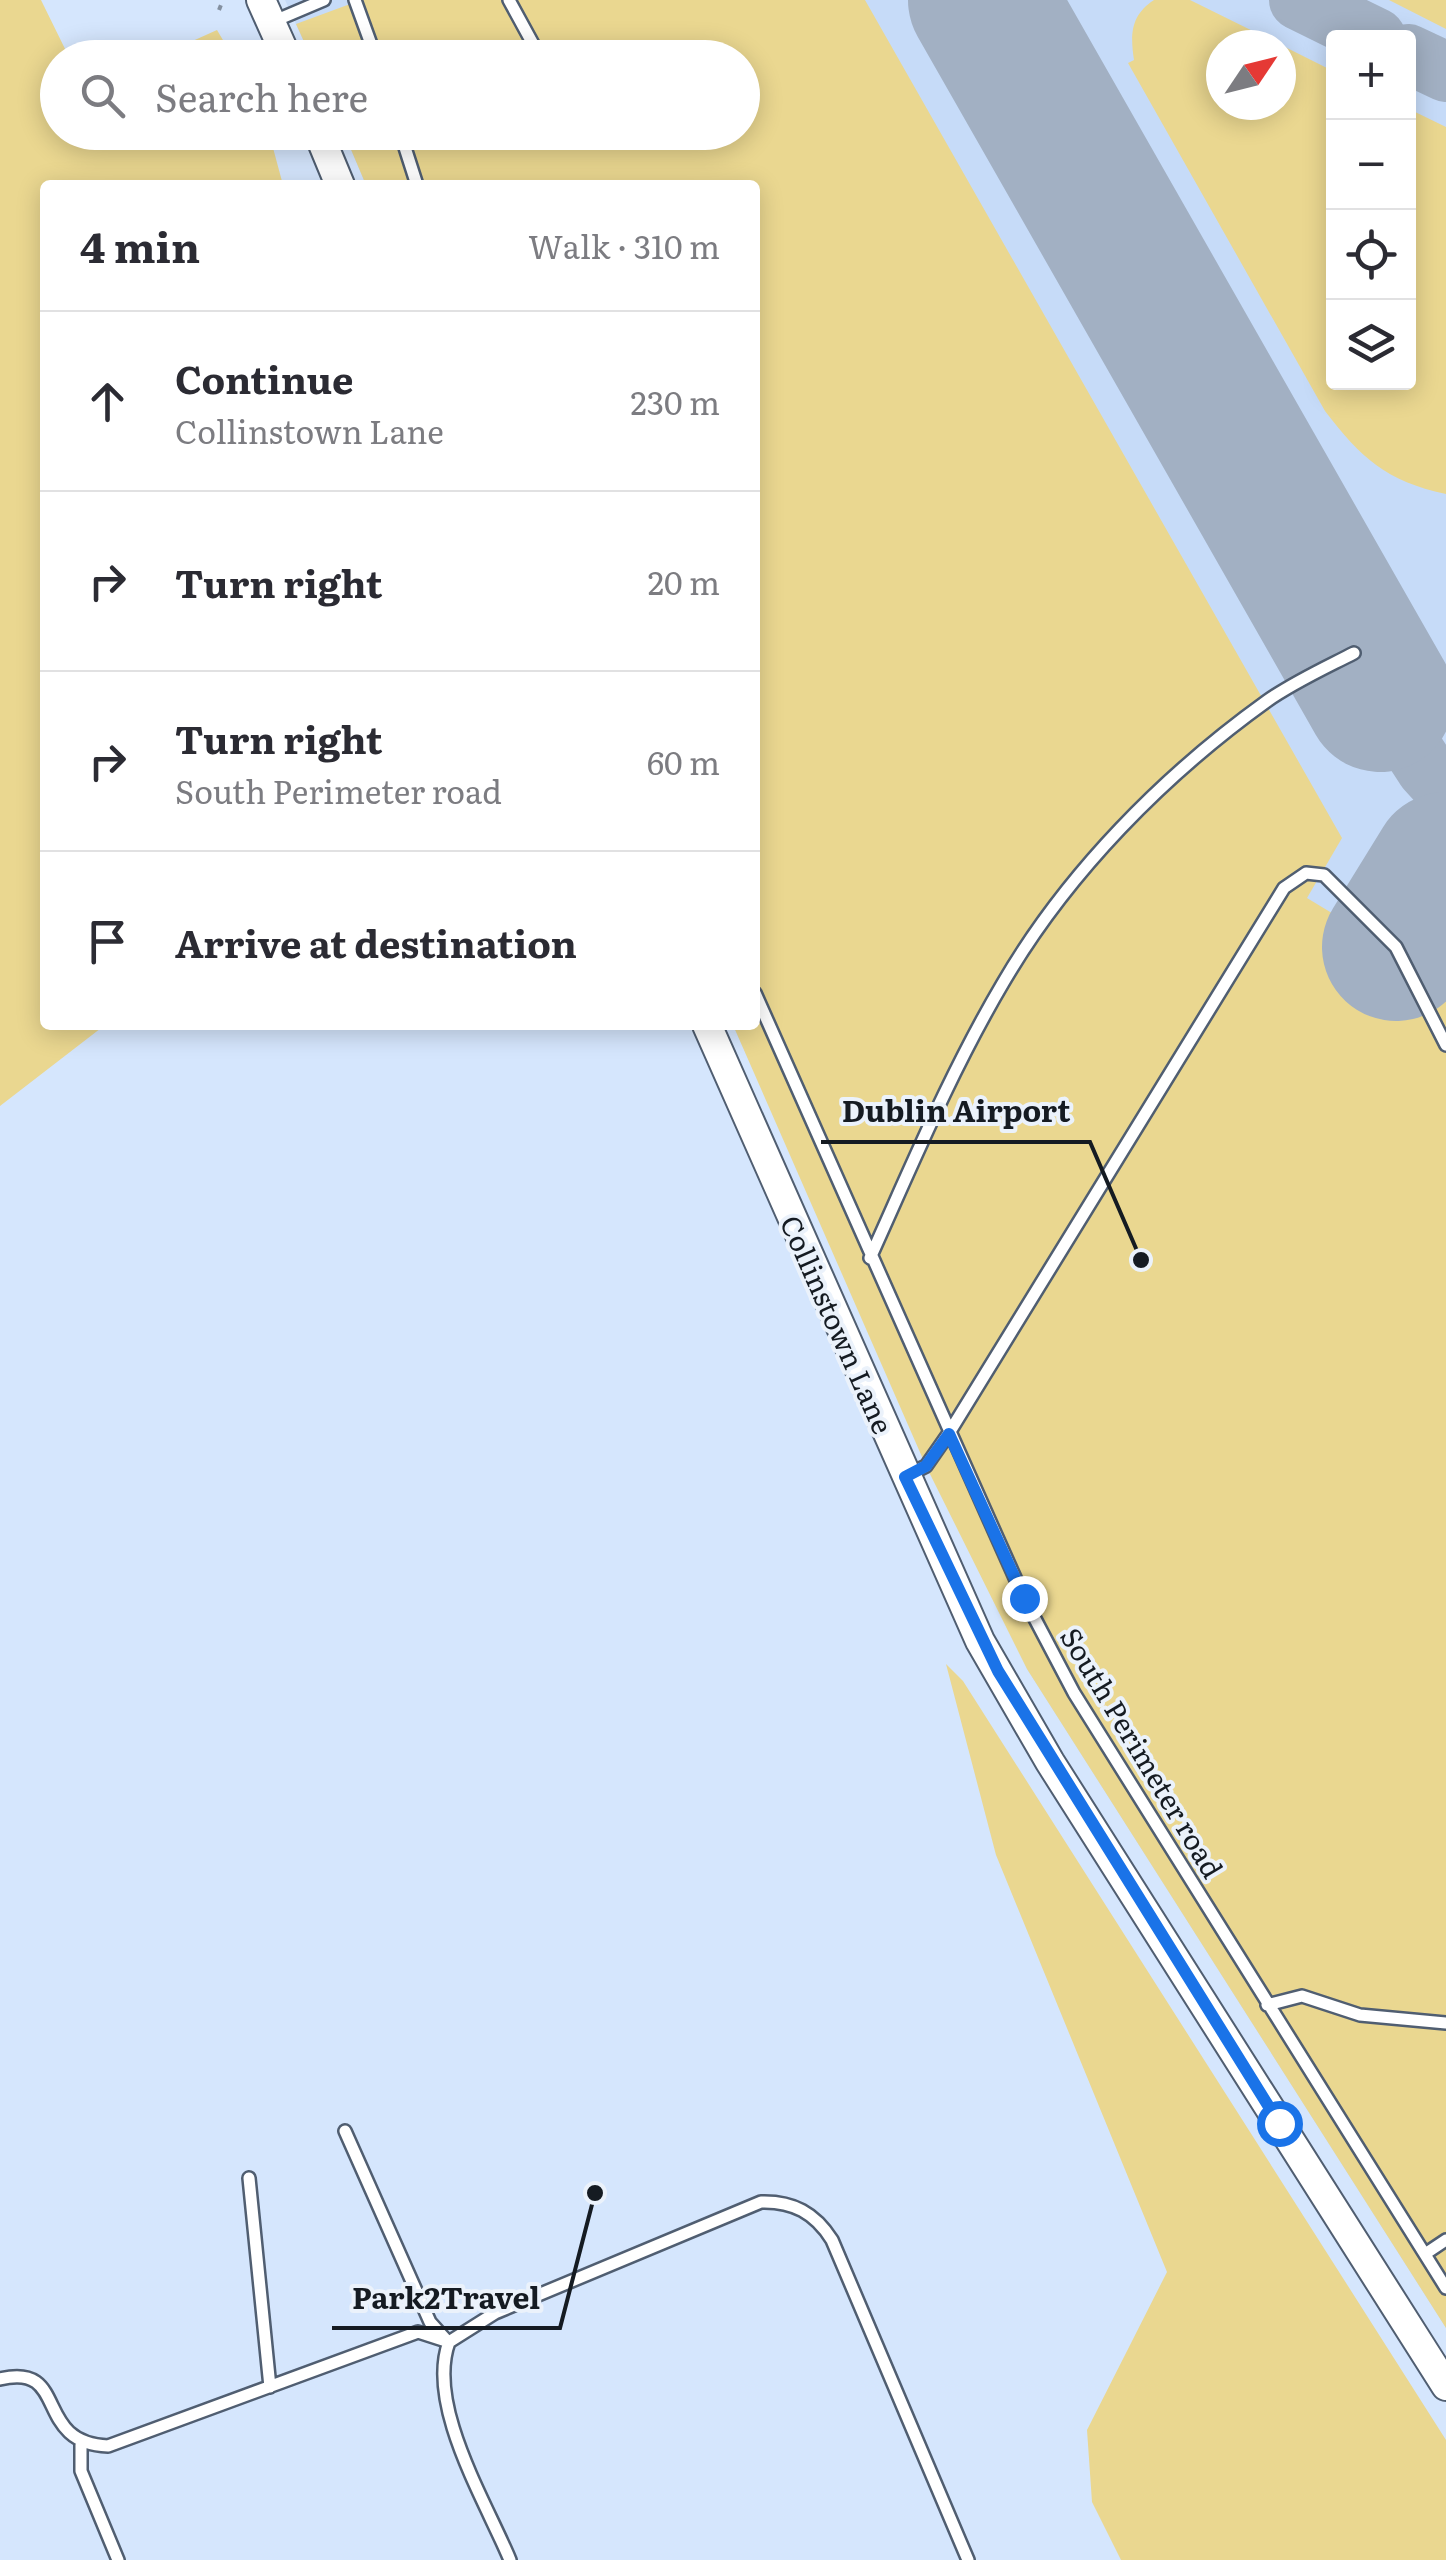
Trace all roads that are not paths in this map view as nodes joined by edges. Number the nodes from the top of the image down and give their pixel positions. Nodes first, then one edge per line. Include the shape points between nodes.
1 (324, 0) edge
2 (355, 0) edge
3 (509, 0) edge
4 (267, 11) edge
5 (279, 40) edge
6 (369, 40) edge
7 (532, 40) edge
8 (325, 150) edge
9 (406, 150) edge
10 (338, 180) edge
11 (415, 180) edge
12 (1354, 652) dead end
13 (760, 1005) edge
14 (709, 1030) edge
15 (1446, 1044) edge
16 (870, 1258) junction
17 (949, 1434) junction
18 (905, 1477) junction
19 (1267, 2005) junction
20 (1446, 2023) edge
21 (344, 2131) dead end
22 (250, 2178) dead end
23 (1446, 2240) edge
24 (1425, 2254) junction
25 (1446, 2288) edge
26 (449, 2342) junction
27 (0, 2379) edge
28 (1446, 2386) edge
29 (270, 2387) junction
30 (80, 2445) junction
31 (118, 2560) edge
32 (510, 2560) edge
33 (968, 2560) edge

1 - 4 lane
2 - 6 lane
3 - 7 lane
4 - 5 street
8 - 10 street
9 - 11 lane
12 - 16 lane via 1268,700 1147,800 1054,905 944,1090
13 - 16 lane, South Perimeter road
14 - 18 street, Collinstown Lane
15 - 17 lane via 1396,947 1324,875 1306,874 1284,888
16 - 17 lane, South Perimeter road
17 - 18 lane via 926,1466
17 - 19 lane, South Perimeter road via 1074,1693
18 - 28 street, Collinstown Lane via 980,1641 1050,1762
19 - 20 lane via 1302,1996 1360,2016
19 - 24 lane, South Perimeter road
21 - 26 lane via 430,2322
22 - 29 lane
23 - 24 lane
24 - 25 lane, South Perimeter road
26 - 29 lane via 418,2332
26 - 32 lane via 441,2383 445,2405
26 - 33 lane via 496,2313 760,2202 798,2207 832,2240
27 - 30 lane via 23,2375 40,2384 62,2428
29 - 30 lane via 108,2446
30 - 31 lane via 81,2471

